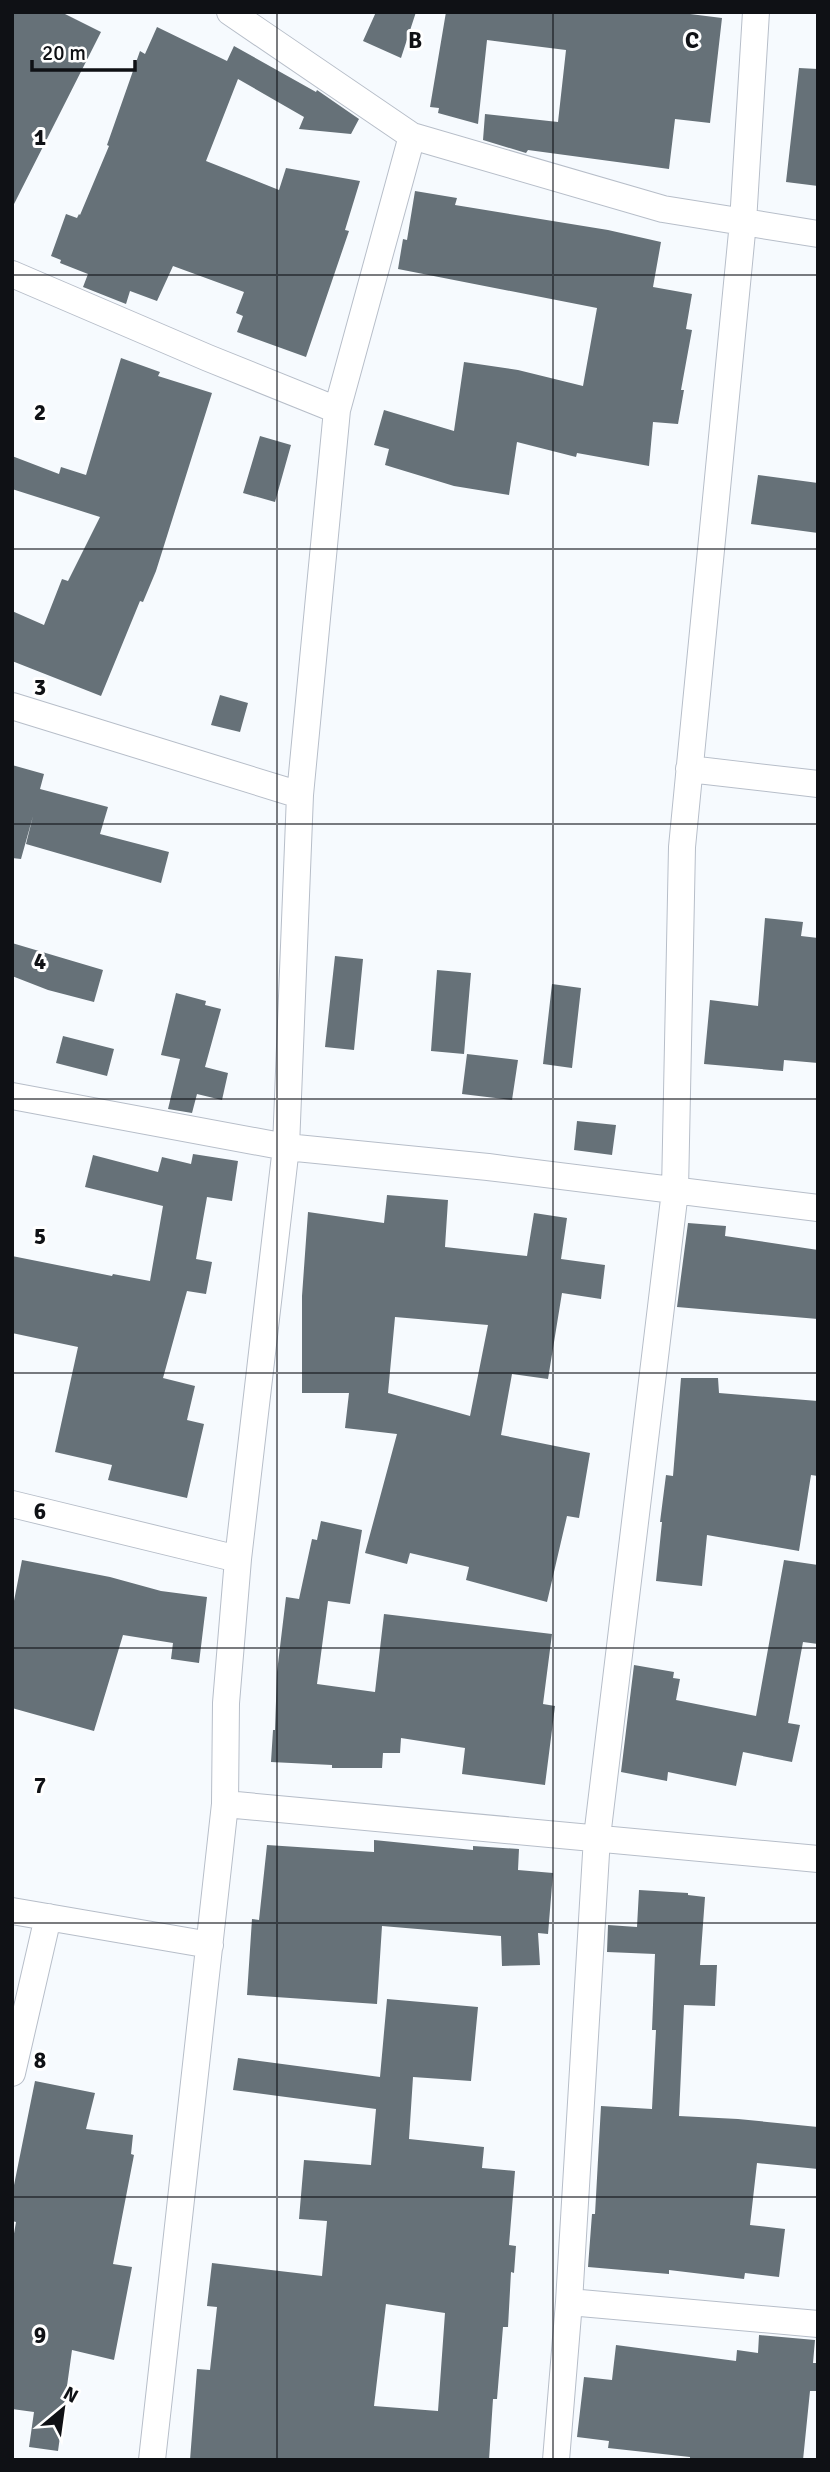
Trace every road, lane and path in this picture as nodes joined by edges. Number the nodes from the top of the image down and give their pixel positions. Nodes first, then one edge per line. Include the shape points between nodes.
1 (230, 12) edge
2 (756, 12) edge
3 (412, 136) junction
4 (743, 222) junction
5 (818, 234) edge
6 (12, 274) edge
7 (337, 410) junction
8 (12, 706) edge
9 (689, 769) junction
10 (818, 784) edge
11 (300, 795) junction
12 (12, 1096) edge
13 (286, 1147) junction
14 (675, 1191) junction
15 (818, 1208) edge
16 (12, 1504) edge
17 (238, 1559) junction
18 (225, 1804) junction
19 (597, 1837) junction
20 (818, 1859) edge
21 (12, 1911) edge
22 (48, 1917) junction
23 (210, 1945) junction
24 (12, 2073) edge
25 (569, 2302) junction
26 (818, 2324) edge
27 (152, 2460) edge
28 (556, 2460) edge

1 - 3 street
2 - 4 street
3 - 4 street via 663,209
3 - 7 street
4 - 5 street
4 - 9 street
6 - 7 street
7 - 11 street
8 - 11 street
9 - 10 street
9 - 14 street via 682,847
11 - 13 street
12 - 13 street
13 - 14 street
13 - 17 street
14 - 15 street
14 - 19 street
16 - 17 street
17 - 18 street via 226,1703
18 - 19 street
18 - 23 street
19 - 20 street
19 - 25 street
21 - 22 street
22 - 23 street
22 - 24 street
23 - 27 street
25 - 26 street
25 - 28 street

